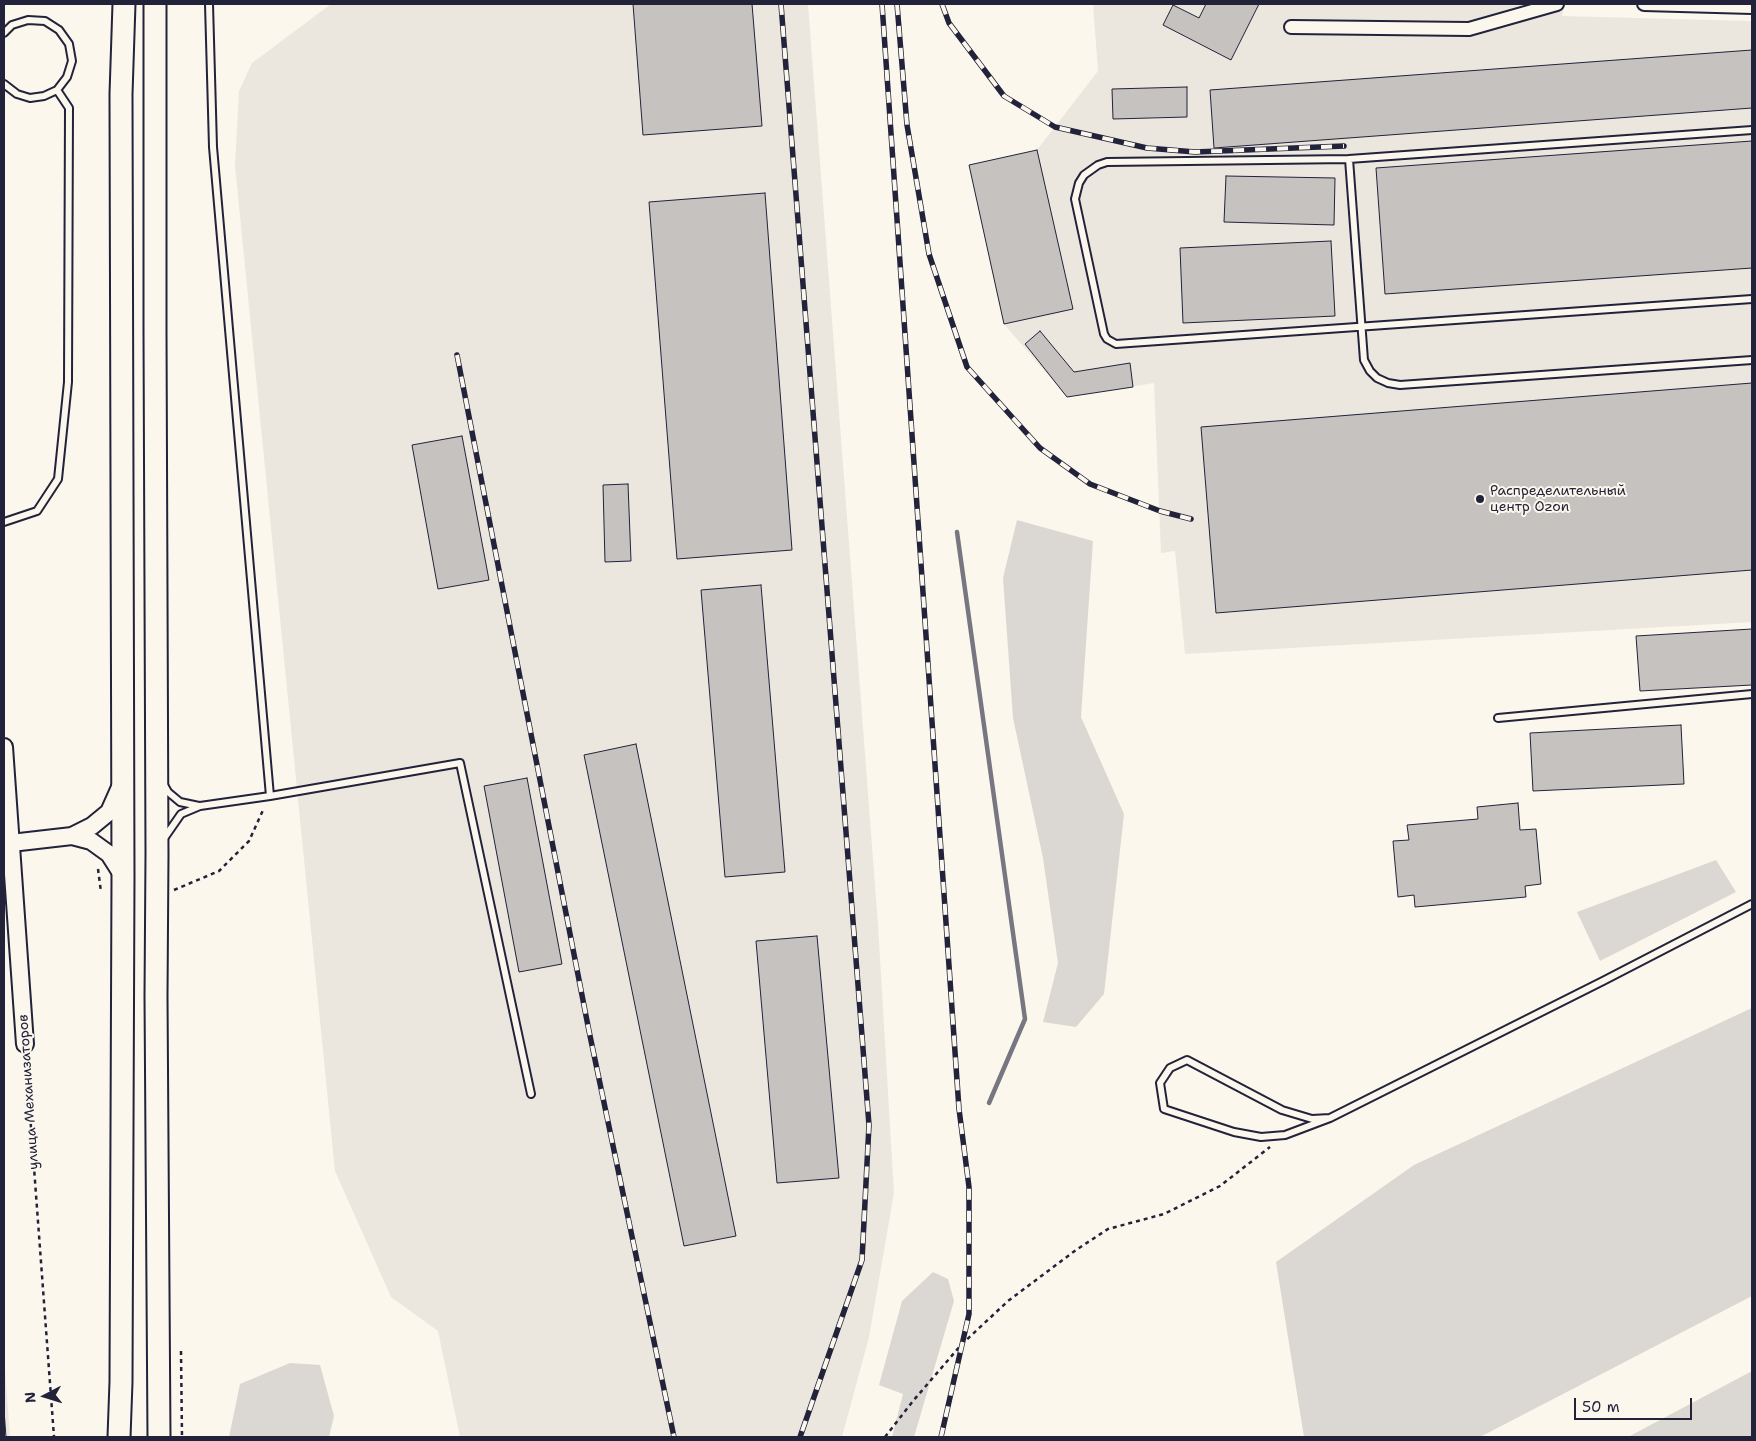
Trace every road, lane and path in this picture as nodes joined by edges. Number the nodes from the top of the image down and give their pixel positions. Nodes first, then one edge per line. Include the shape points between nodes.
1 (124, 4) edge
2 (155, 4) edge
3 (209, 4) edge
4 (1557, 4) edge
5 (1644, 4) edge
6 (1752, 7) edge
7 (1291, 27) dead end
8 (4, 32) edge
9 (4, 84) edge
10 (57, 90) junction
11 (1752, 130) edge
12 (1349, 159) junction
13 (1752, 299) edge
14 (1361, 327) junction
15 (1752, 360) edge
16 (4, 522) edge
17 (1752, 694) edge
18 (1498, 718) dead end
19 (4, 747) edge
20 (157, 772) junction
21 (123, 782) junction
22 (270, 796) junction
23 (200, 806) junction
24 (72, 836) junction
25 (11, 843) junction
26 (157, 854) junction
27 (123, 876) junction
28 (173, 890) dead end
29 (1752, 904) edge
30 (25, 1044) joint
31 (531, 1094) dead end
32 (1330, 1118) junction
33 (1285, 1135) junction
34 (181, 1351) dead end
35 (54, 1437) edge
36 (119, 1437) edge
37 (159, 1437) edge
38 (182, 1437) edge
39 (885, 1437) edge

1 - 21 highway via 121,94
2 - 20 highway
3 - 22 lane via 213,147
4 - 7 street via 1469,29
5 - 6 street
8 - 10 lane via 12,25 28,20 45,21 59,30 69,44 72,61 67,77
9 - 10 lane via 17,94 30,98
10 - 16 lane via 69,108 68,382 58,479 37,511
11 - 12 lane
12 - 14 lane
12 - 14 lane via 1107,162 1084,175 1076,191 1076,206 1104,334 1111,342 1121,344
13 - 14 lane
14 - 15 lane via 1364,360 1370,371 1377,378 1400,385
17 - 18 lane
19 - 25 street, улица Механизаторов
20 - 23 lane via 168,792 180,802
20 - 26 highway
21 - 24 street via 109,812
21 - 27 highway
22 - 23 lane
22 - 28 path via 249,841 220,871
22 - 31 lane via 460,763
23 - 26 lane via 181,814 167,832
24 - 25 street
24 - 27 street via 91,841 109,854
25 - 30 street, улица Механизаторов
26 - 37 highway
27 - 36 highway via 122,1382
29 - 32 lane
30 - 35 path, улица Механизаторов
32 - 33 lane
32 - 33 lane via 1312,1119 1282,1110 1187,1060 1170,1068 1160,1083 1164,1109 1234,1132 1261,1137
33 - 39 path via 1220,1186 1164,1214 1108,1229 1008,1301 961,1345
34 - 38 path

